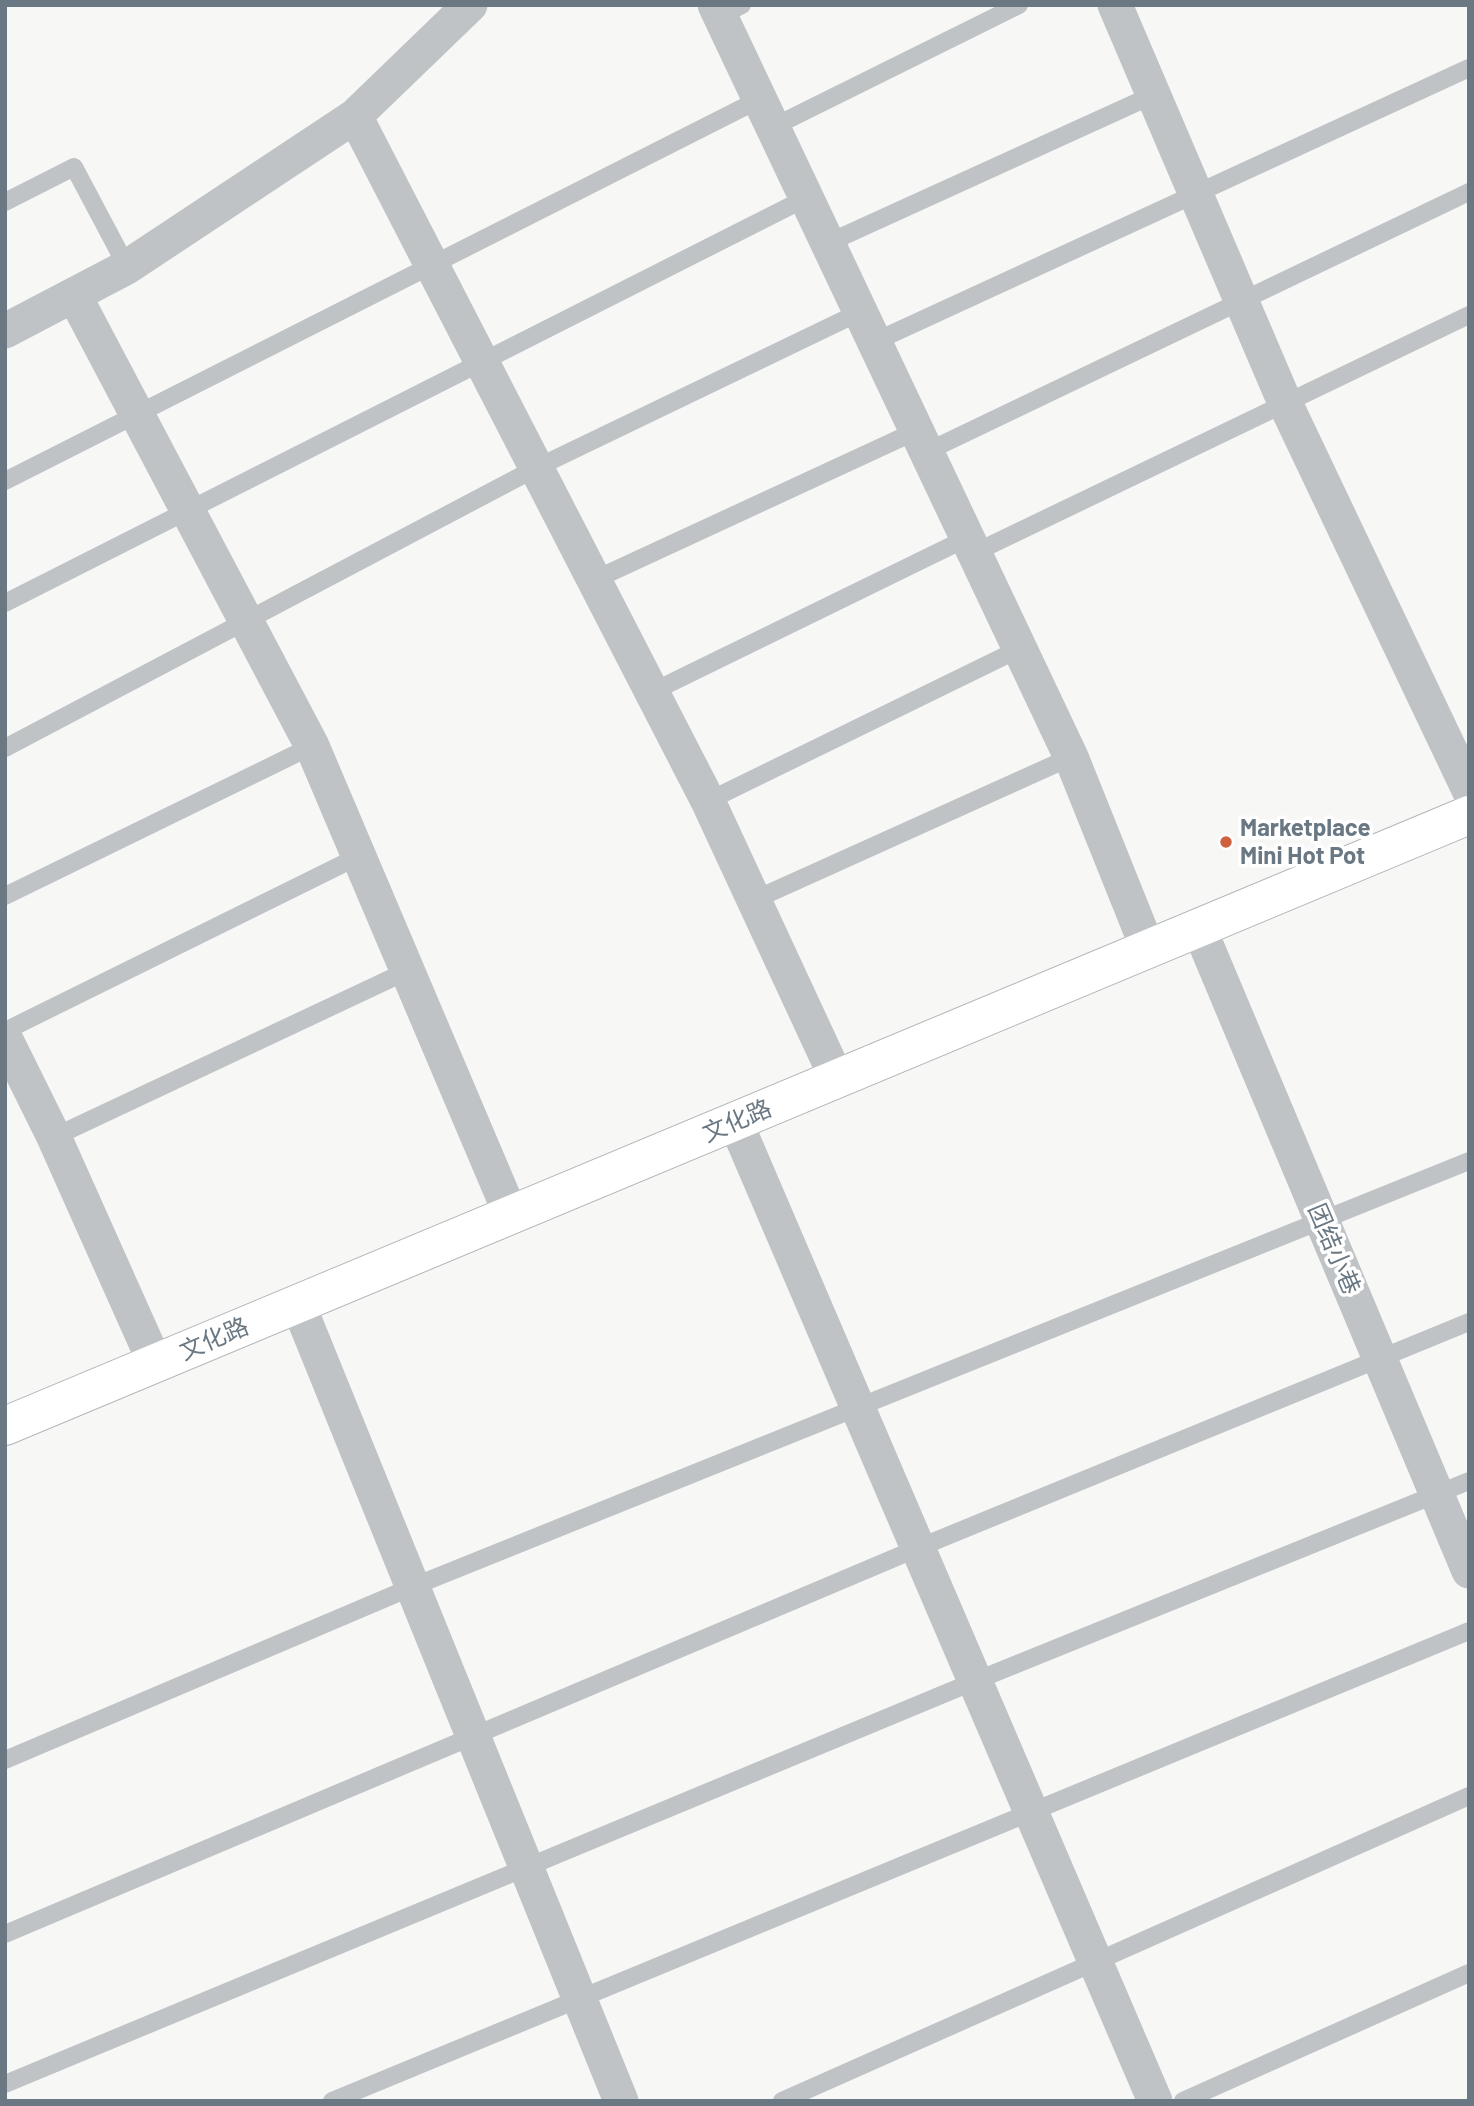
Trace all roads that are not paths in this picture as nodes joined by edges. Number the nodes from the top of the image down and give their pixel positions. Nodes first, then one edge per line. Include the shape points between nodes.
1 (470, 5) edge
2 (1019, 5) edge
3 (1115, 5) edge
4 (726, 9) edge
5 (1469, 68) edge
6 (1153, 95) junction
7 (766, 113) junction
8 (355, 116) junction
9 (1469, 192) edge
10 (1195, 193) junction
11 (806, 198) junction
12 (5, 202) edge
13 (828, 243) junction
14 (432, 265) junction
15 (127, 267) junction
16 (74, 295) junction
17 (1241, 301) junction
18 (1469, 315) edge
19 (867, 327) junction
20 (5, 331) edge
21 (482, 362) junction
22 (1285, 403) junction
23 (137, 414) junction
24 (921, 441) junction
25 (536, 468) junction
26 (5, 481) edge
27 (188, 510) junction
28 (970, 545) junction
29 (594, 580) junction
30 (5, 603) edge
31 (246, 621) junction
32 (1019, 649) junction
33 (652, 692) junction
34 (312, 746) junction
35 (5, 748) edge
36 (1071, 757) junction
37 (1469, 790) edge
38 (708, 801) junction
39 (1469, 815) edge
40 (359, 856) junction
41 (5, 897) edge
42 (754, 900) junction
43 (1199, 928) junction
44 (1148, 949) junction
45 (407, 971) junction
46 (5, 1031) edge
47 (5, 1038) edge
48 (837, 1079) junction
49 (735, 1122) junction
50 (54, 1137) junction
51 (1469, 1161) edge
52 (511, 1215) junction
53 (1322, 1221) junction
54 (298, 1304) junction
55 (1469, 1322) edge
56 (1380, 1359) junction
57 (156, 1363) junction
58 (858, 1407) junction
59 (5, 1426) edge
60 (1469, 1481) edge
61 (1436, 1494) junction
62 (918, 1548) junction
63 (1469, 1571) edge
64 (412, 1587) junction
65 (1469, 1631) edge
66 (975, 1681) junction
67 (473, 1737) junction
68 (5, 1760) edge
69 (1469, 1796) edge
70 (1031, 1813) junction
71 (527, 1867) junction
72 (5, 1934) edge
73 (1095, 1962) junction
74 (1469, 1973) edge
75 (580, 1999) junction
76 (5, 2084) edge
77 (332, 2101) edge
78 (621, 2101) edge
79 (782, 2101) edge
80 (1154, 2101) edge
81 (1183, 2101) edge

1 - 8 street
2 - 7 lane
3 - 6 street
4 - 7 street
5 - 10 lane
6 - 10 street
6 - 13 lane
7 - 11 street
7 - 14 lane
8 - 14 street
8 - 15 street
9 - 17 lane
10 - 17 street
10 - 19 lane
11 - 13 street
11 - 21 lane
12 - 15 lane via 74,167
13 - 19 street
14 - 21 street
14 - 23 lane
15 - 16 street
16 - 20 street
16 - 23 street
17 - 22 street
17 - 24 lane
18 - 22 lane
19 - 24 street
19 - 25 lane
21 - 25 street
21 - 27 lane
22 - 28 lane
22 - 37 street
23 - 26 lane
23 - 27 street
24 - 28 street
24 - 29 lane
25 - 29 street
25 - 31 lane
27 - 30 lane
27 - 31 street
28 - 32 street
28 - 33 lane
29 - 33 street
31 - 34 street
31 - 35 lane
32 - 36 street
32 - 38 lane
33 - 38 street
34 - 40 street
34 - 41 lane
36 - 42 lane
36 - 44 street
38 - 42 street
39 - 43 main road, 文化路
40 - 45 street
40 - 46 lane
42 - 48 street
43 - 44 main road, 文化路
43 - 53 street, 团结小巷
44 - 48 main road, 文化路
45 - 50 lane
45 - 52 street
47 - 50 street
48 - 49 main road, 文化路
49 - 52 main road, 文化路
49 - 58 street
50 - 57 street
51 - 53 lane
52 - 54 main road, 文化路
53 - 56 street, 团结小巷
53 - 58 lane
54 - 57 main road, 文化路
54 - 64 street
55 - 56 lane
56 - 61 street, 团结小巷
56 - 62 lane
57 - 59 main road, 文化路
58 - 62 street
58 - 64 lane
60 - 61 lane
61 - 63 street, 团结小巷
61 - 66 lane
62 - 66 street
62 - 67 lane
64 - 67 street
64 - 68 lane
65 - 70 lane
66 - 70 street
66 - 71 lane
67 - 71 street
67 - 72 lane
69 - 73 lane
70 - 73 street
70 - 75 lane
71 - 75 street
71 - 76 lane
73 - 79 lane
73 - 80 street
74 - 81 lane
75 - 77 lane
75 - 78 street

